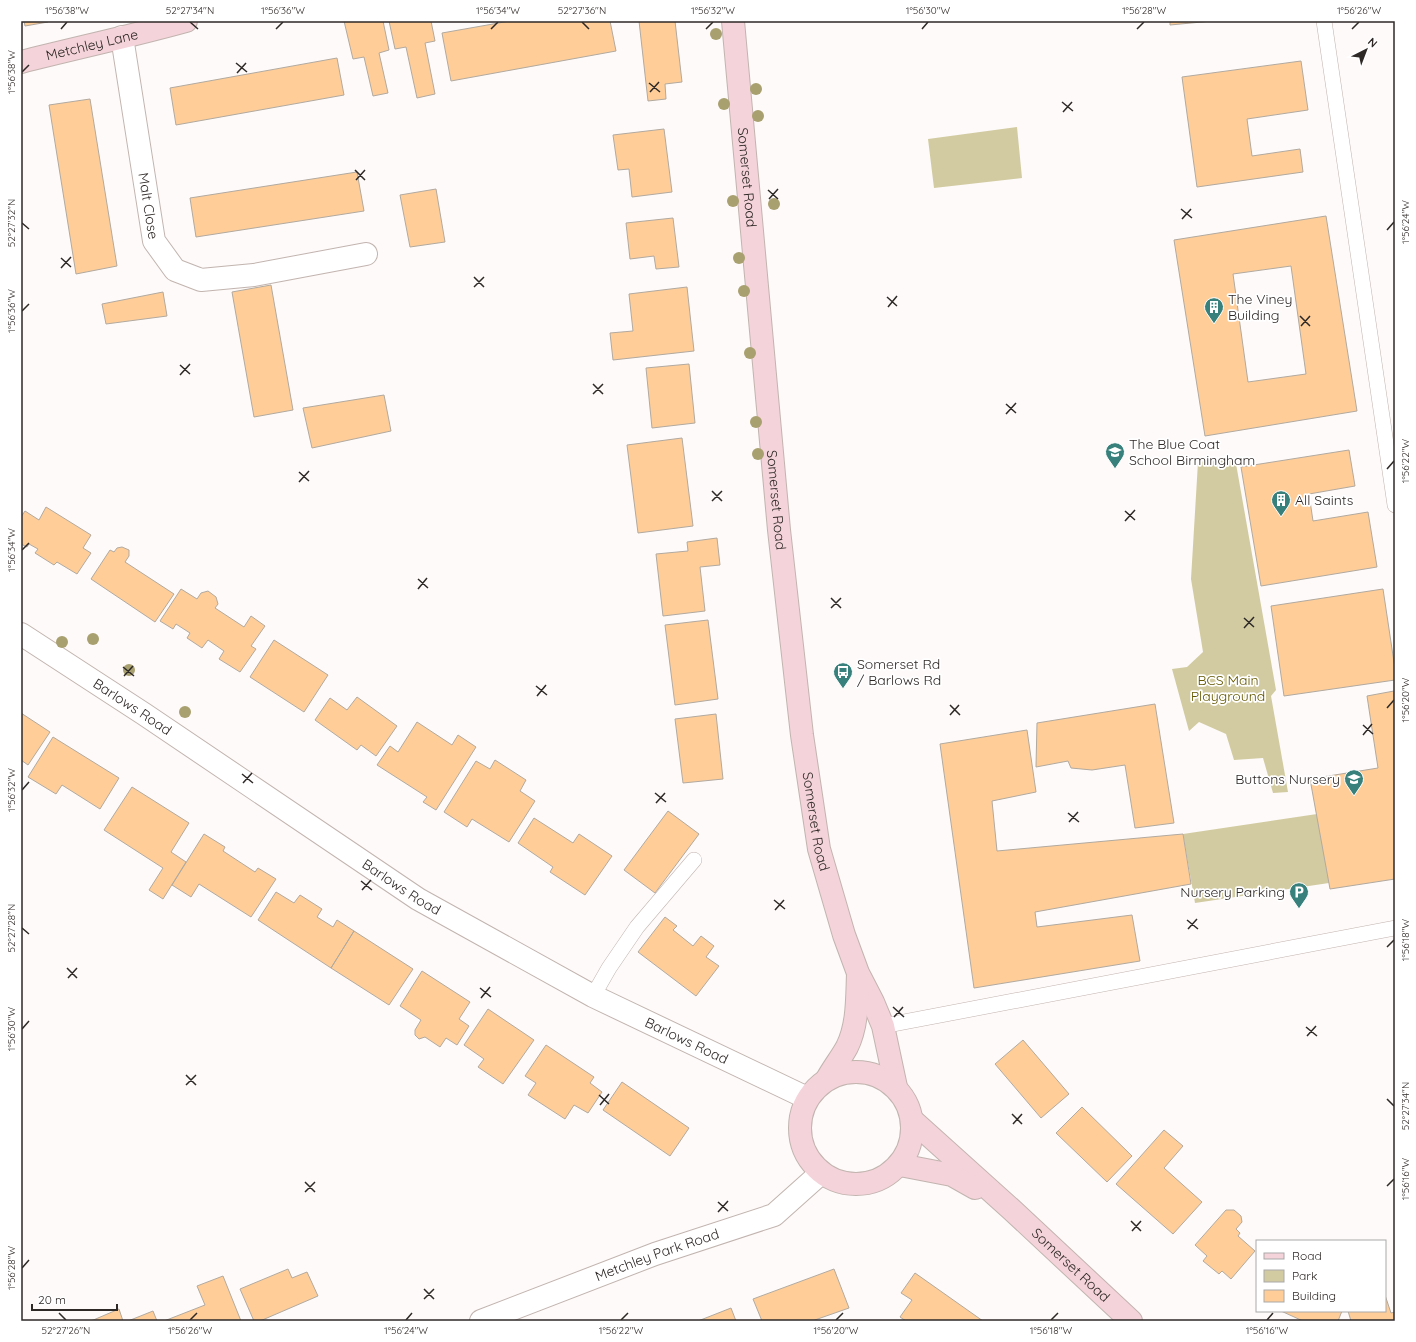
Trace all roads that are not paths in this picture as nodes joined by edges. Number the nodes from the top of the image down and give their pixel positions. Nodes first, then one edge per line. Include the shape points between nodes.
1 (186, 21) edge
2 (733, 21) edge
3 (1324, 21) edge
4 (142, 27) edge
5 (122, 37) junction
6 (21, 62) edge
7 (366, 254) dead end
8 (1395, 505) edge
9 (21, 634) edge
10 (694, 860) dead end
11 (1395, 928) edge
12 (858, 972) junction
13 (593, 996) junction
14 (883, 1026) junction
15 (827, 1079) junction
16 (896, 1087) junction
17 (807, 1098) junction
18 (912, 1120) junction
19 (900, 1165) junction
20 (821, 1173) junction
21 (1010, 1208) junction
22 (481, 1321) edge
23 (1131, 1321) edge

1 - 4 street, Metchley Lane
2 - 12 street, Somerset Road via 779,530 802,735 818,848
3 - 8 lane
4 - 5 street, Metchley Lane
5 - 6 street, Metchley Lane
5 - 7 street, Malt Close via 154,241 174,270 201,280 254,275
9 - 13 street, Barlows Road via 418,899
10 - 13 lane via 637,926
11 - 14 lane
12 - 14 street, Somerset Road
12 - 15 street, Somerset Road via 854,1028 847,1047
13 - 17 street, Barlows Road
14 - 16 street, Somerset Road
15 - 16 street via 860,1071 882,1077
15 - 17 street
16 - 18 street via 906,1101
17 - 20 street via 800,1119 799,1132 802,1146 811,1163
18 - 19 street via 911,1143
18 - 21 street, Somerset Road
19 - 20 street via 885,1177 865,1184 849,1184
19 - 21 street, Somerset Road via 952,1175
20 - 22 street, Metchley Park Road via 774,1215 655,1254
21 - 23 street, Somerset Road

